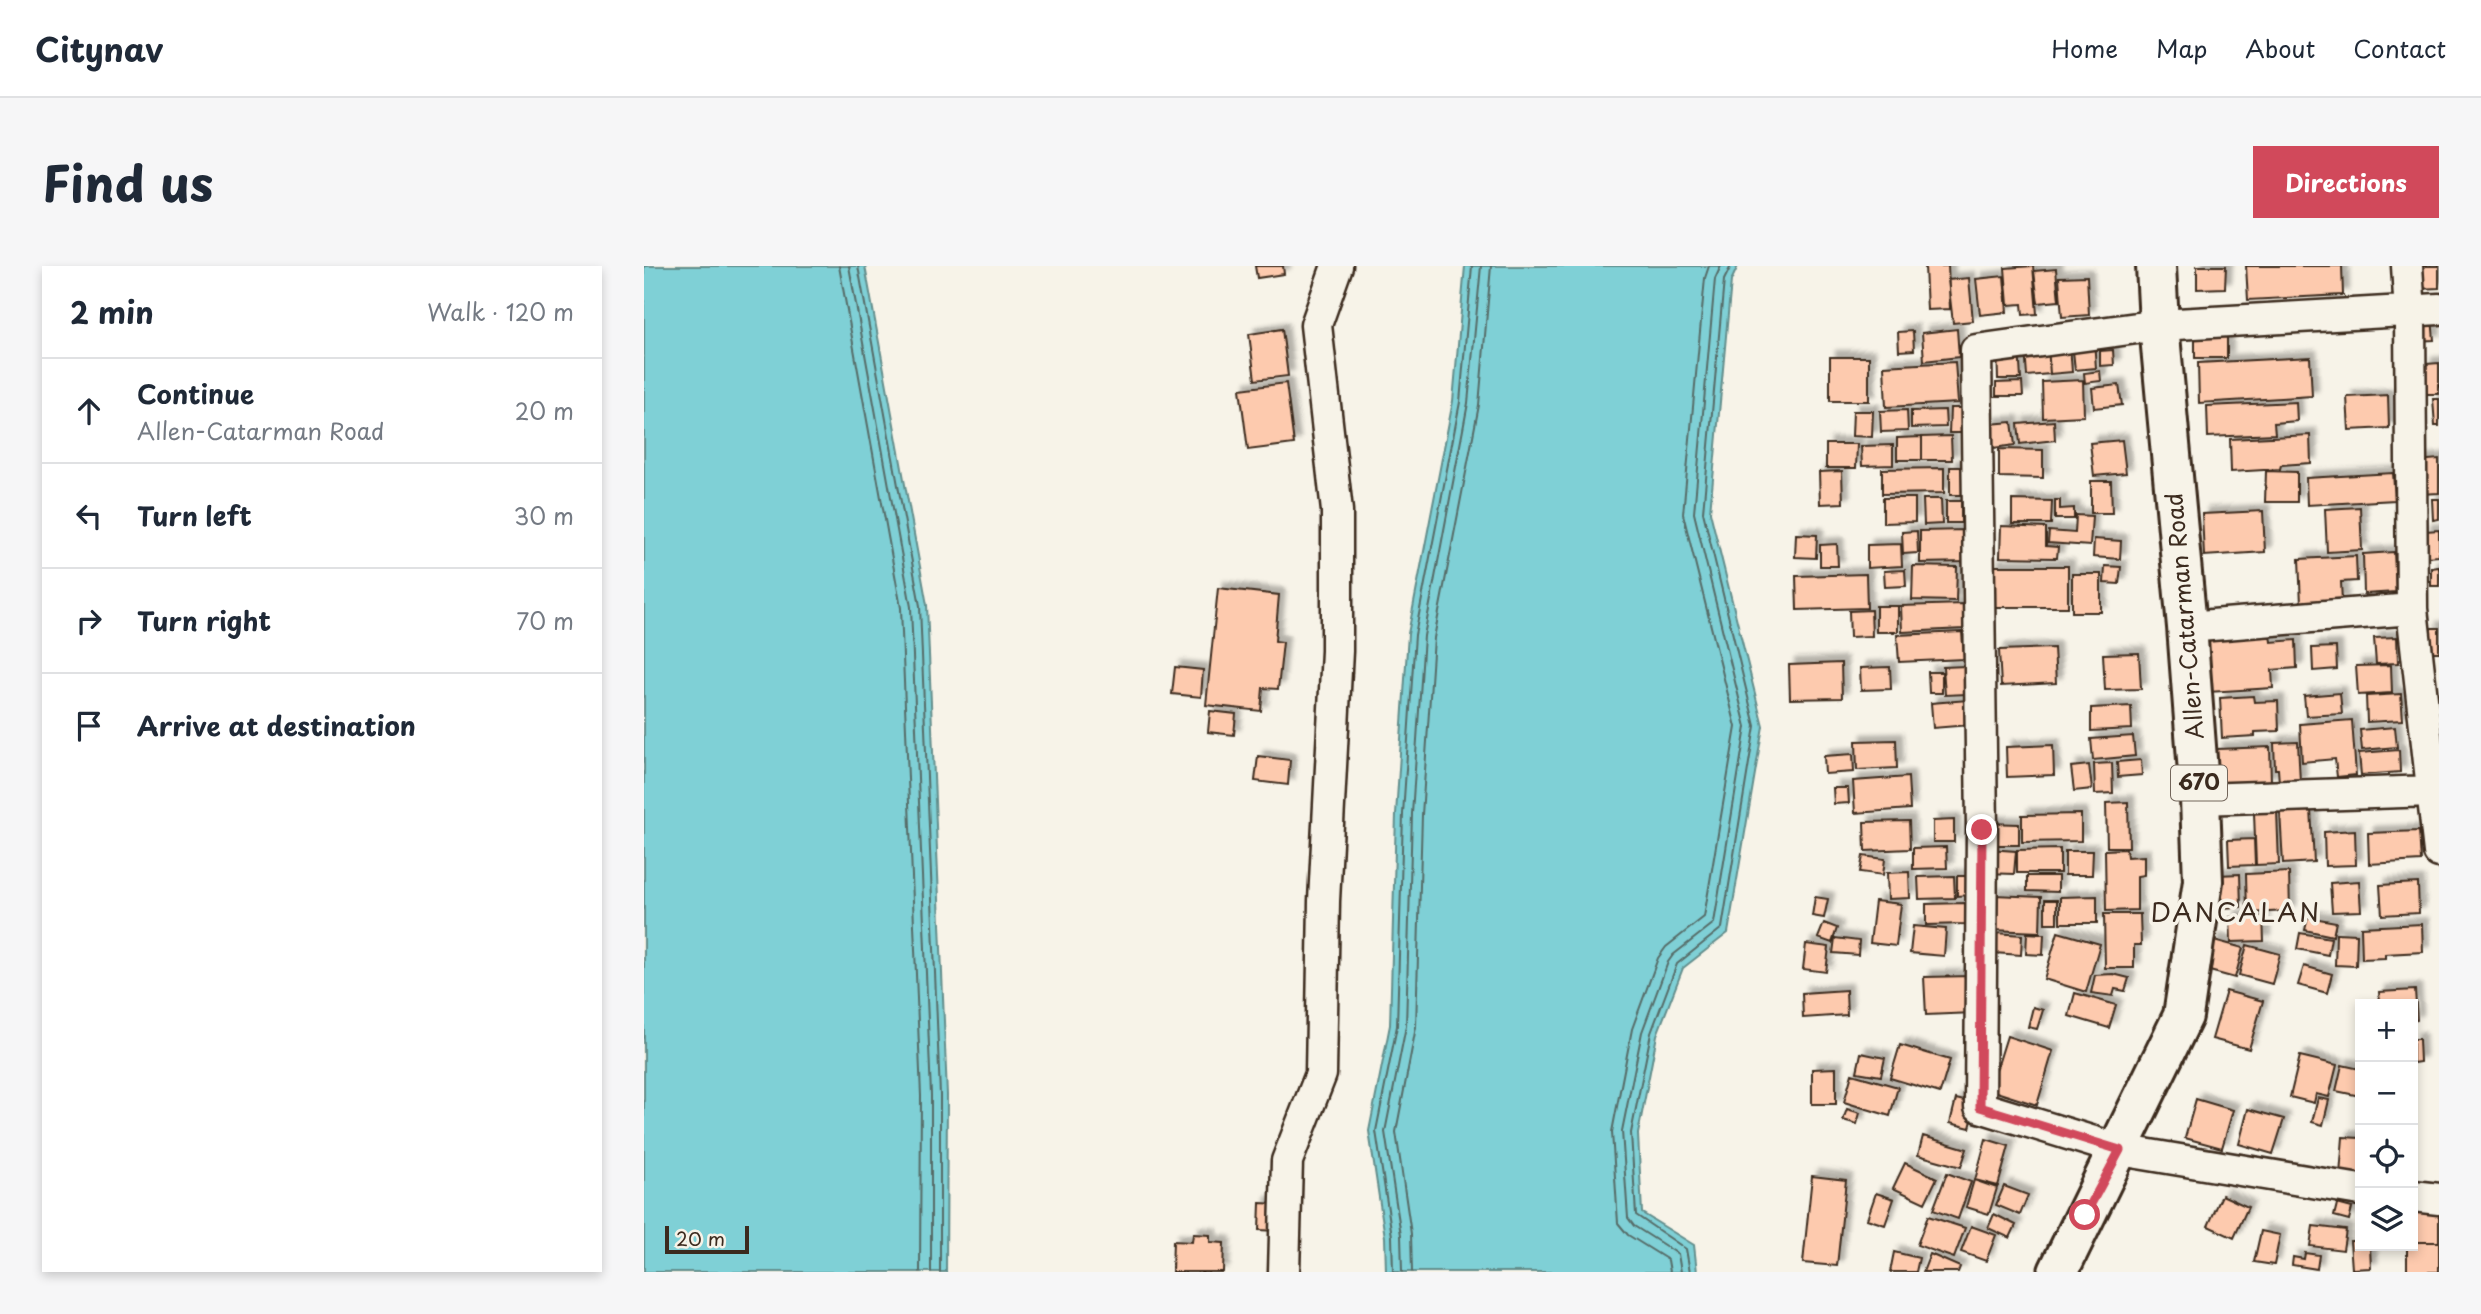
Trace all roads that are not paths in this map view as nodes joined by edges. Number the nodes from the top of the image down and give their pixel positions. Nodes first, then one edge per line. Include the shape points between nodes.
1 (1337, 266) edge
2 (2156, 266) edge
3 (2407, 266) edge
4 (2439, 309) edge
5 (2410, 313) junction
6 (2159, 325) junction
7 (2412, 609) junction
8 (2187, 627) junction
9 (2432, 791) junction
10 (2200, 799) junction
11 (2439, 852) edge
12 (2120, 1150) junction
13 (2355, 1189) edge
14 (2418, 1197) edge
15 (2439, 1199) edge
16 (1284, 1272) edge
17 (2058, 1272) edge

1 - 16 street via 1316,326 1337,511 1321,1074 1287,1161
2 - 6 main road, Allen-Catarman Road / 670
3 - 5 street
4 - 5 street
5 - 6 street
5 - 7 street
6 - 8 main road, Allen-Catarman Road / 670
6 - 12 street via 1976,350 1982,816 1980,1107
7 - 8 street
7 - 9 street
8 - 10 main road, Allen-Catarman Road / 670
9 - 10 street
9 - 11 street
10 - 12 main road, Allen-Catarman Road / 670 via 2203,881 2183,1016
12 - 13 street
12 - 17 main road, Allen-Catarman Road / 670
14 - 15 street

